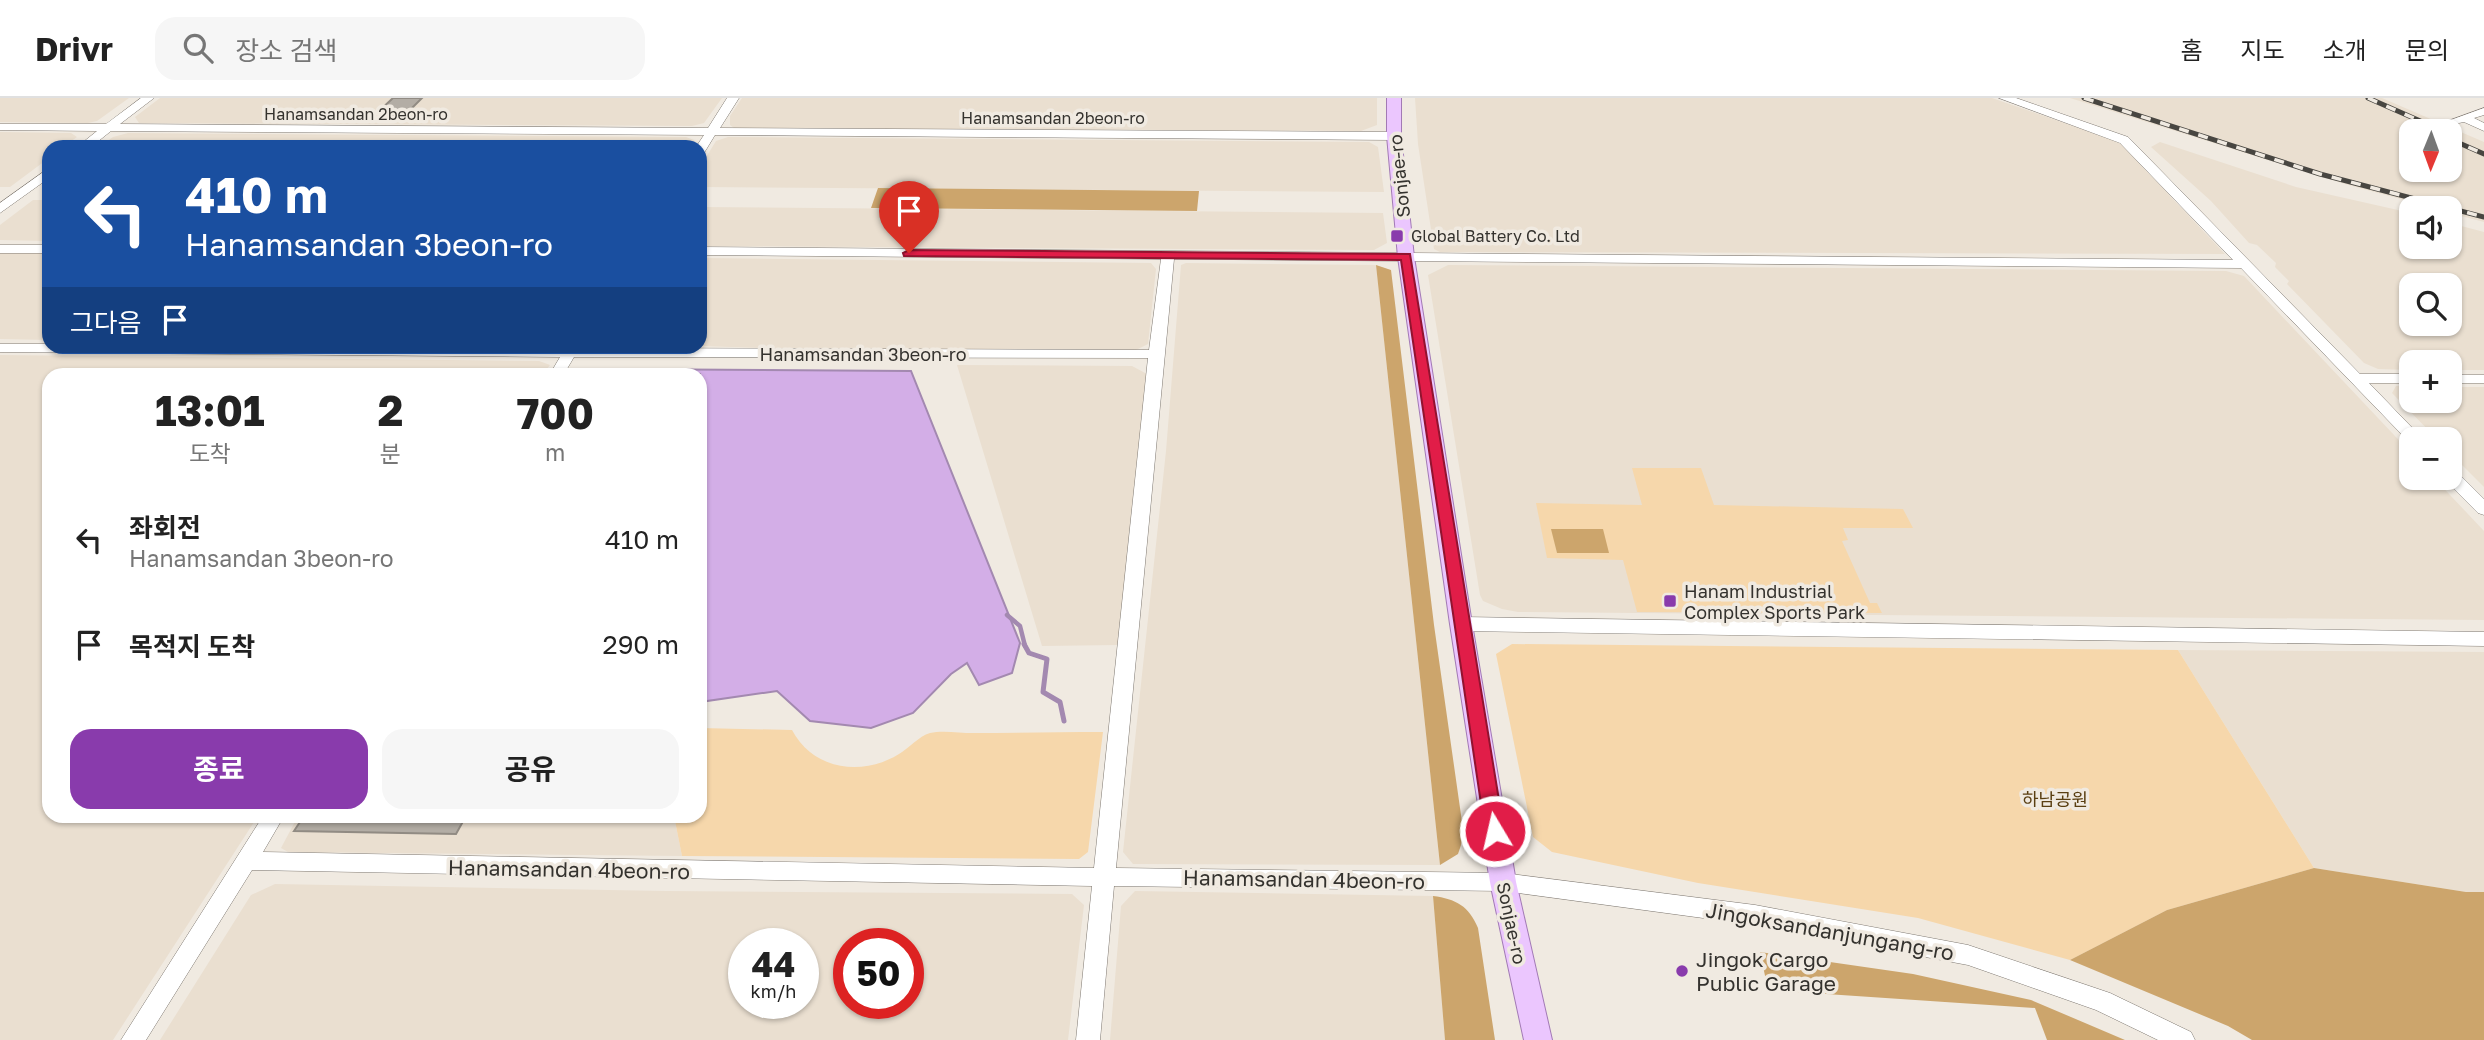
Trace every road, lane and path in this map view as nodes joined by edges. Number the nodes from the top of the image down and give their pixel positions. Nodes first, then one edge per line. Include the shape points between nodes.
1 (148, 98) edge
2 (733, 98) edge
3 (1394, 98) edge
4 (2005, 98) edge
5 (2484, 111) edge
6 (0, 127) edge
7 (108, 128) junction
8 (2484, 128) edge
9 (711, 132) junction
10 (1394, 136) junction
11 (92, 140) edge
12 (706, 140) edge
13 (42, 177) edge
14 (0, 209) edge
15 (0, 249) edge
16 (42, 249) edge
17 (707, 251) edge
18 (1168, 256) junction
19 (1406, 257) junction
20 (2247, 264) junction
21 (0, 348) edge
22 (42, 348) edge
23 (707, 351) edge
24 (1156, 354) junction
25 (2356, 379) junction
26 (2399, 379) edge
27 (2462, 379) edge
28 (2484, 379) edge
29 (2404, 427) edge
30 (2462, 487) edge
31 (2484, 509) edge
32 (1461, 624) junction
33 (2484, 639) edge
34 (269, 823) edge
35 (245, 861) junction
36 (1105, 876) junction
37 (1503, 882) junction
38 (133, 1040) edge
39 (1088, 1040) edge
40 (1538, 1040) edge
41 (2183, 1040) edge

1 - 7 street
2 - 9 street
3 - 10 main road, Sonjae-ro
4 - 20 street via 2124,140
5 - 8 street via 2459,119
6 - 7 street, Hanamsandan 2beon-ro
7 - 9 street, Hanamsandan 2beon-ro
7 - 11 street
9 - 10 street, Hanamsandan 2beon-ro
9 - 12 street
10 - 19 main road, Sonjae-ro
13 - 14 street
15 - 16 street
17 - 18 street
18 - 19 street
18 - 24 street
19 - 20 street
19 - 32 main road, Sonjae-ro
20 - 25 street
21 - 22 street, Hanamsandan 3beon-ro
23 - 24 street, Hanamsandan 3beon-ro
24 - 36 street
25 - 26 street
25 - 29 street
27 - 28 street
30 - 31 street
32 - 33 street
32 - 37 main road, Sonjae-ro
34 - 35 street
35 - 36 street, Hanamsandan 4beon-ro
35 - 38 street
36 - 37 street, Hanamsandan 4beon-ro
36 - 39 street
37 - 40 main road, Sonjae-ro
37 - 41 street, Jingoksandanjungang-ro via 1755,915 1968,955 2102,1001

